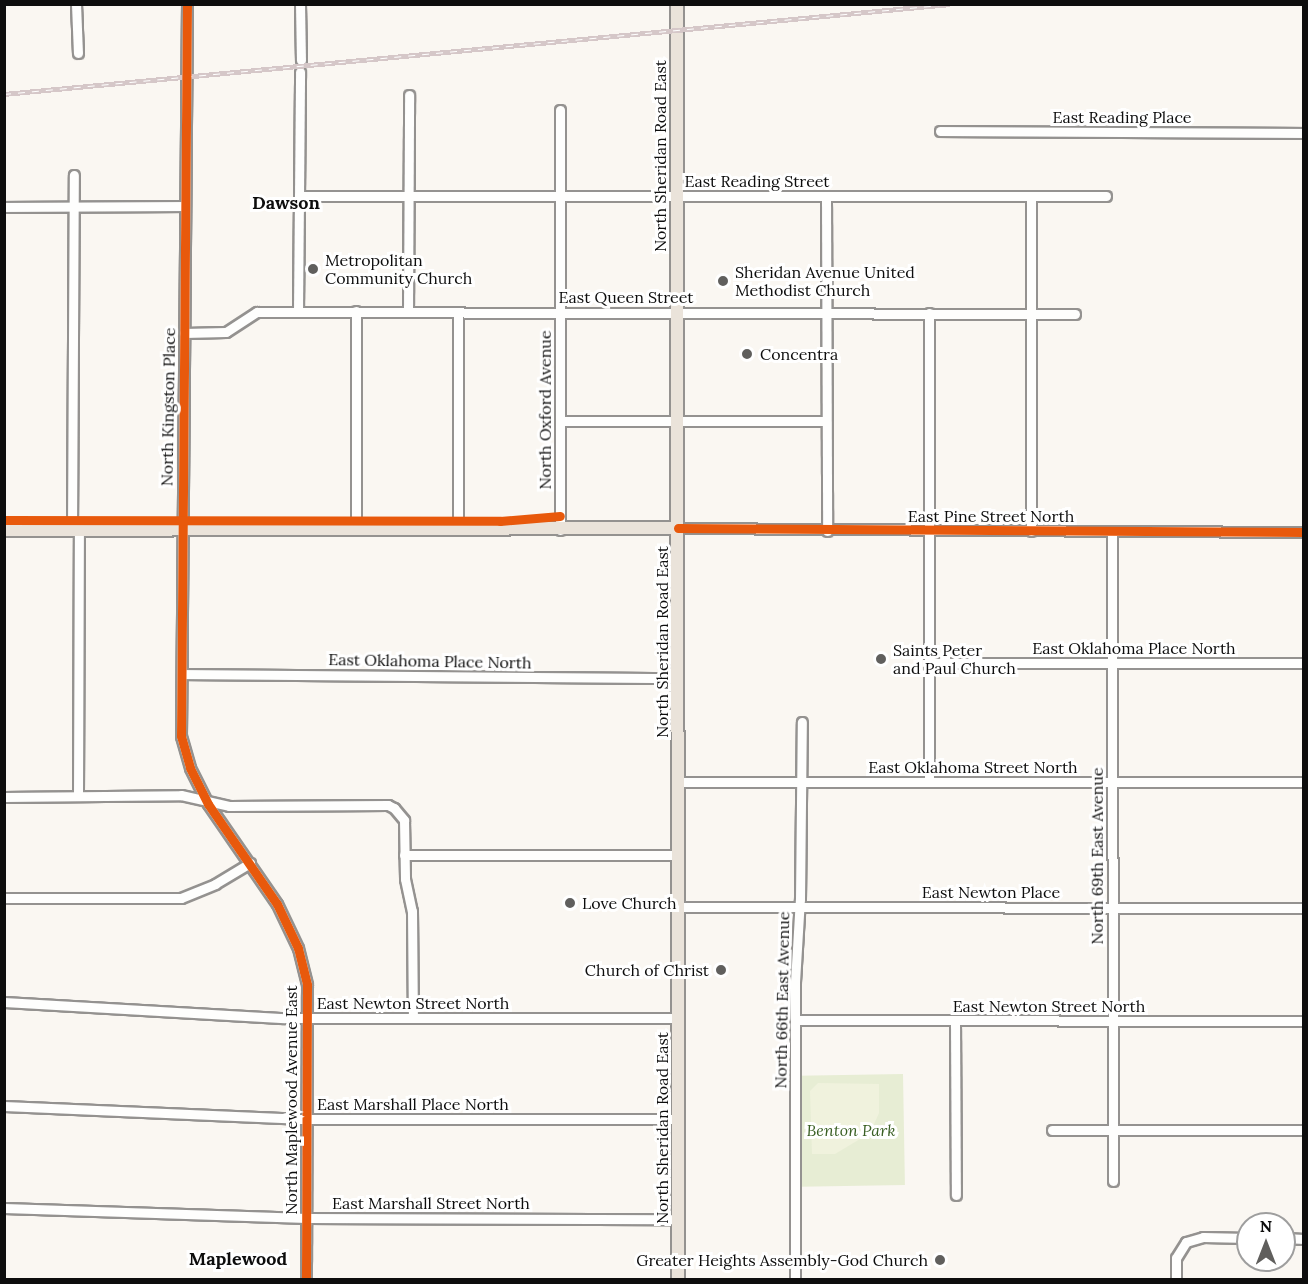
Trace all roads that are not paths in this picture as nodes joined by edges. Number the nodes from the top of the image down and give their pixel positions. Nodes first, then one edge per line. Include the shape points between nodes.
1 (76, 4) edge
2 (187, 4) edge
3 (300, 4) edge
4 (677, 4) edge
5 (78, 53) dead end
6 (301, 60) dead end
7 (300, 72) dead end
8 (409, 95) dead end
9 (560, 110) dead end
10 (940, 131) dead end
11 (1304, 133) edge
12 (74, 175) dead end
13 (300, 196) junction
14 (409, 196) junction
15 (560, 196) junction
16 (677, 196) junction
17 (826, 196) junction
18 (1031, 196) junction
19 (1106, 196) dead end
20 (75, 206) junction
21 (185, 206) junction
22 (4, 207) edge
23 (298, 311) junction
24 (356, 311) junction
25 (560, 311) junction
26 (408, 312) junction
27 (458, 312) junction
28 (677, 312) junction
29 (826, 312) junction
30 (928, 313) junction
31 (1031, 313) junction
32 (1075, 314) dead end
33 (184, 333) junction
34 (560, 421) junction
35 (678, 421) junction
36 (826, 421) junction
37 (678, 528) junction
38 (4, 530) edge
39 (75, 530) junction
40 (182, 530) junction
41 (356, 530) junction
42 (458, 530) junction
43 (560, 530) junction
44 (827, 531) junction
45 (929, 531) junction
46 (1031, 531) junction
47 (1112, 531) junction
48 (1304, 532) edge
49 (929, 663) junction
50 (1304, 663) edge
51 (1112, 664) junction
52 (182, 674) junction
53 (678, 678) junction
54 (802, 722) dead end
55 (678, 782) junction
56 (800, 782) junction
57 (929, 782) junction
58 (1112, 782) junction
59 (1304, 782) edge
60 (4, 796) edge
61 (78, 796) junction
62 (208, 804) junction
63 (404, 855) junction
64 (678, 855) junction
65 (250, 863) junction
66 (4, 898) edge
67 (678, 907) junction
68 (799, 907) junction
69 (1112, 908) junction
70 (1304, 908) edge
71 (4, 1002) edge
72 (413, 1017) junction
73 (307, 1018) junction
74 (678, 1018) junction
75 (795, 1020) junction
76 (1112, 1021) junction
77 (1304, 1021) edge
78 (955, 1022) junction
79 (4, 1106) edge
80 (307, 1119) junction
81 (678, 1119) junction
82 (1052, 1130) dead end
83 (1112, 1130) junction
84 (1304, 1130) edge
85 (1113, 1181) dead end
86 (956, 1195) dead end
87 (4, 1208) edge
88 (306, 1218) junction
89 (678, 1219) junction
90 (1236, 1238) edge
91 (306, 1280) edge
92 (678, 1280) edge
93 (795, 1280) edge
94 (1176, 1280) edge

1 - 5 street
2 - 21 street, North Kingston Place
3 - 6 street
4 - 16 main road, North Sheridan Road East
7 - 13 street
8 - 14 street
9 - 15 street, North Oxford Avenue
10 - 11 street, East Reading Place
12 - 20 street
13 - 14 street, East Reading Street
13 - 23 street
14 - 15 street, East Reading Street
14 - 26 street
15 - 16 street, East Reading Street
15 - 25 street, North Oxford Avenue
16 - 17 street, East Reading Street
16 - 28 main road, North Sheridan Road East
17 - 18 street, East Reading Street
17 - 29 street
18 - 19 street, East Reading Street
18 - 31 street
20 - 21 street
20 - 22 street
20 - 39 street
21 - 33 street, North Kingston Place
23 - 24 street, East Queen Street
23 - 33 street, East Queen Street via 254,312 226,332
24 - 26 street, East Queen Street
24 - 41 street
25 - 27 street, East Queen Street
25 - 28 street, East Queen Street
25 - 34 street, North Oxford Avenue
26 - 27 street, East Queen Street
27 - 42 street
28 - 29 street, East Queen Street
28 - 35 main road, North Sheridan Road East
29 - 30 street, East Queen Street
29 - 36 street
30 - 31 street, East Queen Street
30 - 45 street
31 - 32 street, East Queen Street
31 - 46 street
33 - 40 street, North Kingston Place
34 - 35 street
34 - 43 street, North Oxford Avenue
35 - 36 street
35 - 37 main road, North Sheridan Road East
36 - 44 street
37 - 43 main road, East Pine Street North
37 - 44 street, East Pine Street North
37 - 53 main road, North Sheridan Road East
38 - 39 main road, East Pine Street North
39 - 40 main road, East Pine Street North
39 - 61 street
40 - 41 main road, East Pine Street North
40 - 52 street, North Kingston Place
41 - 42 main road, East Pine Street North
42 - 43 main road, East Pine Street North
44 - 45 street, East Pine Street North
45 - 46 street, East Pine Street North
45 - 49 street
46 - 47 street, East Pine Street North
47 - 48 street, East Pine Street North
47 - 51 street, North 69th East Avenue
49 - 51 street, East Oklahoma Place North
49 - 57 street
50 - 51 street, East Oklahoma Place North
51 - 58 street, North 69th East Avenue
52 - 53 street, East Oklahoma Place North
52 - 62 street, North Kingston Place via 181,736 190,768
53 - 55 main road, North Sheridan Road East
54 - 56 street, North 66th East Avenue
55 - 56 street, East Oklahoma Street North
55 - 64 main road, North Sheridan Road East
56 - 57 street, East Oklahoma Street North
56 - 68 street, North 66th East Avenue
57 - 58 street, East Oklahoma Street North
58 - 59 street, East Oklahoma Street North
58 - 69 street, North 69th East Avenue
60 - 61 street
61 - 62 street via 181,795
62 - 63 street via 388,805 404,820
62 - 65 street, North Maplewood Avenue East
63 - 64 street
63 - 72 street via 413,924
64 - 67 main road, North Sheridan Road East
65 - 66 street via 181,898
65 - 73 street, North Maplewood Avenue East via 277,904 298,948 306,985
67 - 68 street, East Newton Place
67 - 74 main road, North Sheridan Road East
68 - 69 street, East Newton Place
68 - 75 street, North 66th East Avenue
69 - 70 street, East Newton Place
69 - 76 street, North 69th East Avenue
71 - 73 street, East Newton Street North via 104,1006 170,1014
72 - 73 street, East Newton Street North
72 - 74 street, East Newton Street North
73 - 80 street, North Maplewood Avenue East
74 - 81 main road, North Sheridan Road East
75 - 78 street, East Newton Street North
75 - 93 street, North 66th East Avenue
76 - 77 street, East Newton Street North
76 - 78 street, East Newton Street North
76 - 83 street, North 69th East Avenue
78 - 86 street
79 - 80 street, East Marshall Place North
80 - 81 street, East Marshall Place North
80 - 88 street, North Maplewood Avenue East
81 - 89 main road, North Sheridan Road East
82 - 83 street
83 - 84 street
83 - 85 street, North 69th East Avenue
87 - 88 street, East Marshall Street North
88 - 89 street, East Marshall Street North
88 - 91 street, North Maplewood Avenue East
89 - 92 main road, North Sheridan Road East
90 - 94 street via 1203,1237 1186,1242 1176,1258

